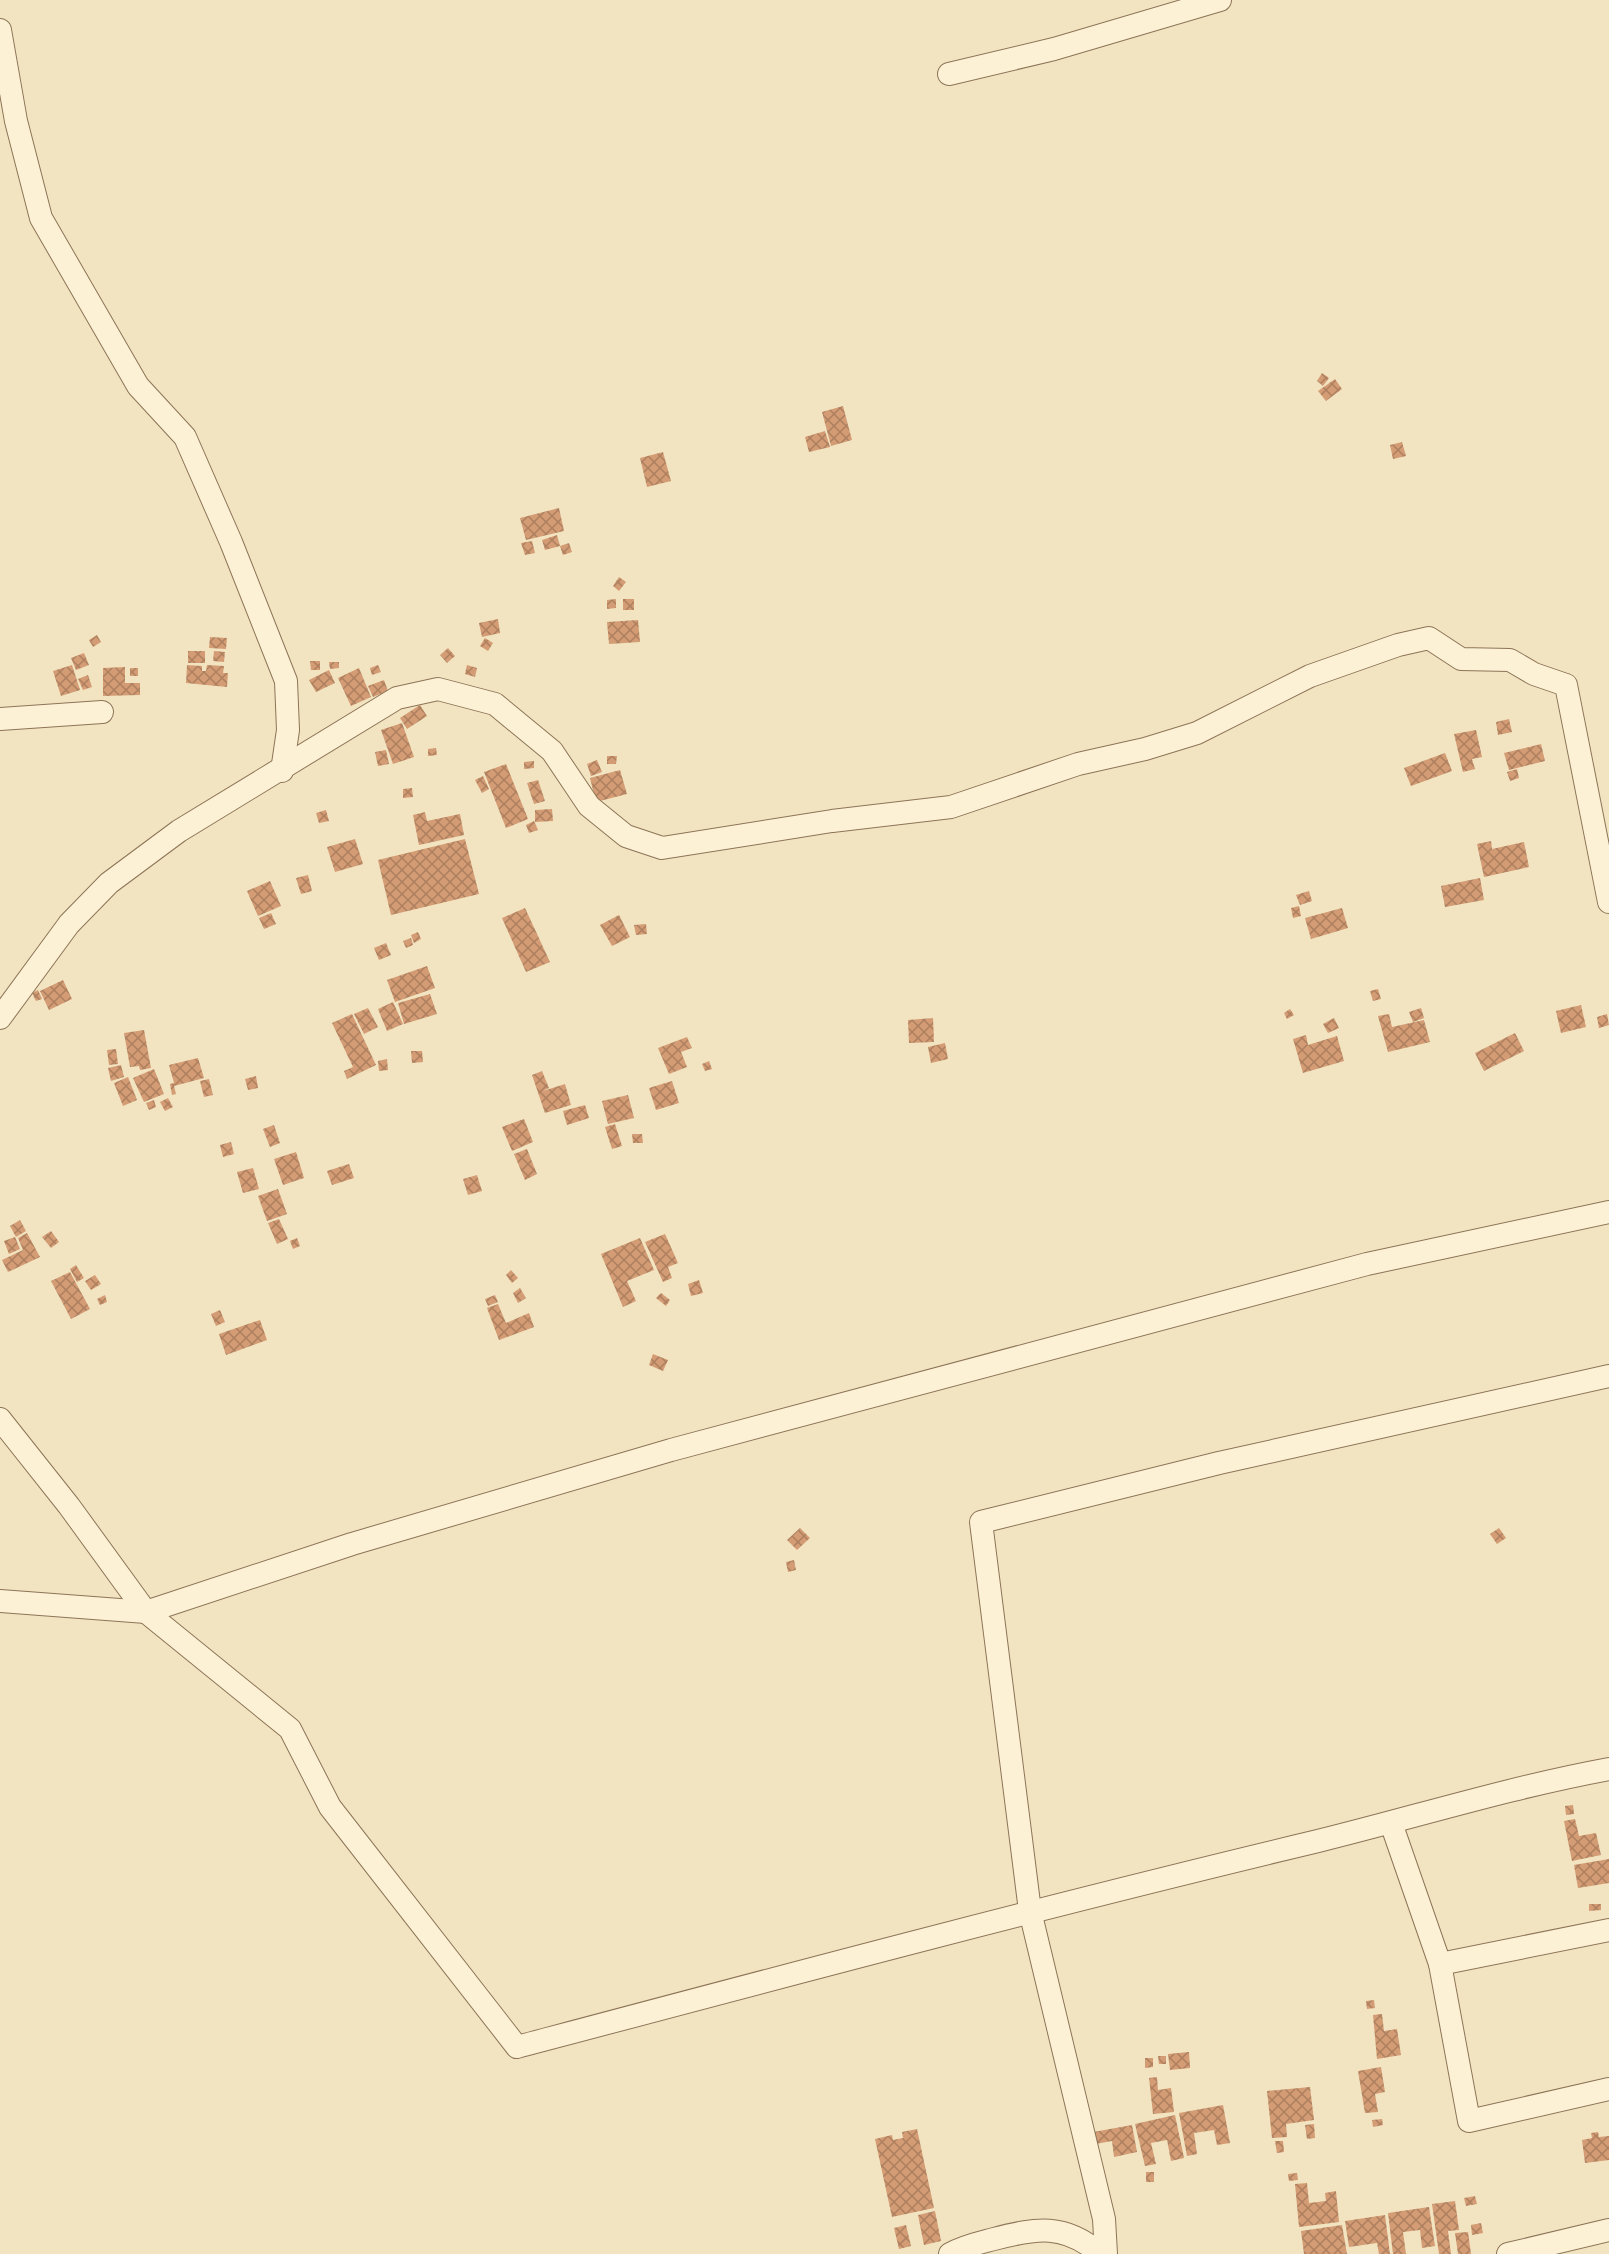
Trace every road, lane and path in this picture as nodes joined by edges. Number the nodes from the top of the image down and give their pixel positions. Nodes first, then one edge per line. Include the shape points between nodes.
1 (1220, 0) edge
2 (0, 30) edge
3 (949, 74) dead end
4 (102, 712) dead end
5 (0, 719) edge
6 (282, 771) junction
7 (1609, 902) edge
8 (0, 1018) edge
9 (1609, 1212) edge
10 (1609, 1376) edge
11 (0, 1419) edge
12 (0, 1601) edge
13 (146, 1612) junction
14 (1609, 1769) edge
15 (1391, 1823) junction
16 (1030, 1911) junction
17 (1609, 1930) edge
18 (1440, 1964) junction
19 (1609, 2089) edge
20 (1609, 2230) edge
21 (950, 2254) edge
22 (1100, 2254) edge
23 (1106, 2254) edge
24 (1508, 2254) edge

1 - 3 street via 1053,49
2 - 6 street via 16,121 41,218 138,386 185,437 286,681 288,730
4 - 5 street
6 - 7 street via 397,698 438,689 495,704 552,751 589,806 626,836 662,848 951,807 1078,764 1197,733 1310,676 1429,638 1461,659 1510,660 1534,674 1566,685
6 - 8 street via 179,831 109,883 69,924
9 - 13 street via 1367,1264 682,1447 352,1544
10 - 16 street via 1219,1463 981,1522
11 - 13 street
12 - 13 street
13 - 16 street via 290,1730 330,1807 517,2047
14 - 15 street via 1545,1780
15 - 16 street
15 - 18 street
16 - 23 street via 1102,2208
17 - 18 street
18 - 19 street via 1469,2121
20 - 24 street
21 - 22 street via 1030,2229 1062,2233 1087,2243

